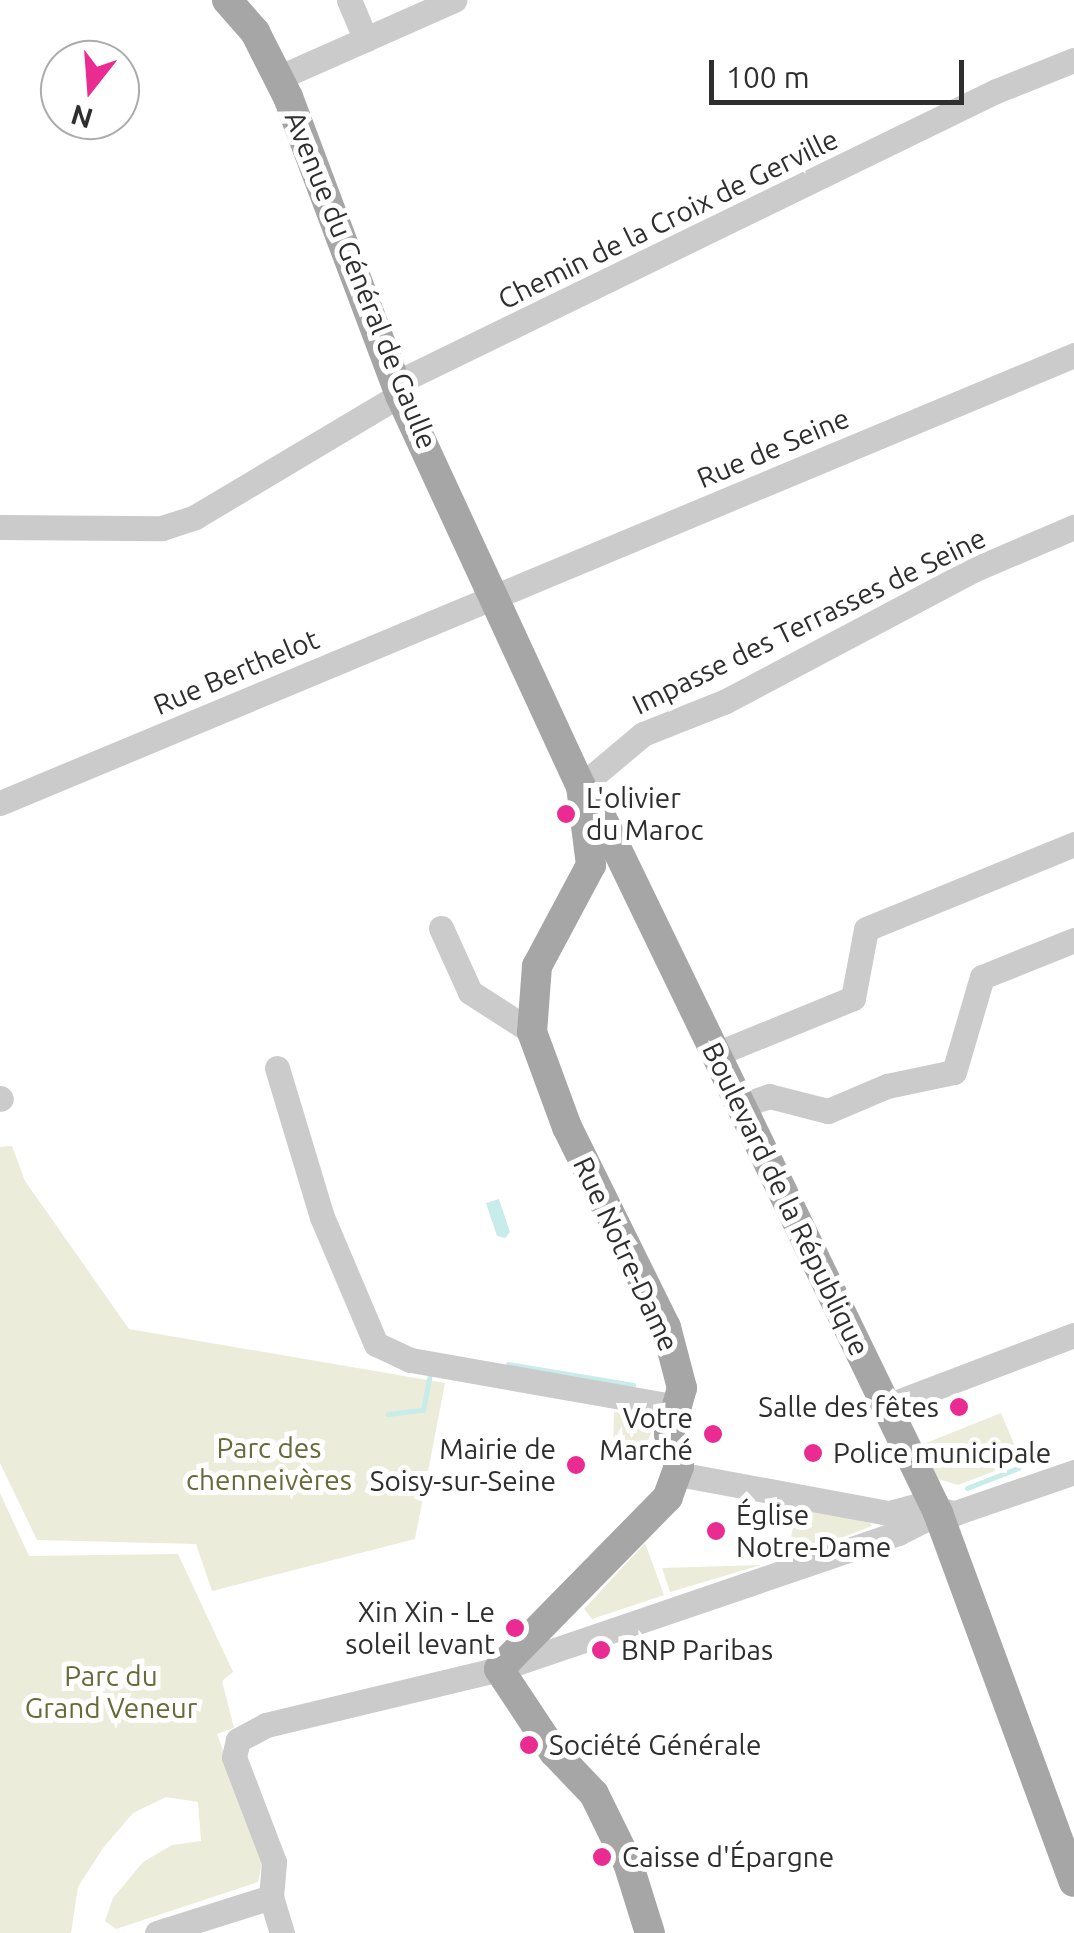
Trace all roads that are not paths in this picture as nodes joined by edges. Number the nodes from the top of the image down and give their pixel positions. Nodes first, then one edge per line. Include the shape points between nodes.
1 (227, 0) edge
2 (348, 0) edge
3 (454, 0) edge
4 (366, 40) junction
5 (1074, 60) edge
6 (278, 78) junction
7 (1074, 355) edge
8 (398, 388) junction
9 (0, 526) edge
10 (1074, 527) edge
11 (495, 596) junction
12 (581, 786) junction
13 (0, 803) edge
14 (1074, 844) edge
15 (605, 860) junction
16 (441, 928) dead end
17 (1074, 940) edge
18 (532, 1032) junction
19 (716, 1054) junction
20 (277, 1068) dead end
21 (740, 1106) junction
22 (1074, 1336) edge
23 (887, 1406) junction
24 (678, 1407) junction
25 (1074, 1472) edge
26 (678, 1474) junction
27 (938, 1512) junction
28 (894, 1523) junction
29 (560, 1606) junction
30 (582, 1636) junction
31 (499, 1669) junction
32 (1074, 1882) edge
33 (271, 1897) junction
34 (157, 1933) edge
35 (282, 1933) edge
36 (650, 1933) edge

1 - 6 main road, Avenue du Général de Gaulle via 255,32
2 - 4 street
3 - 4 street
4 - 6 street
5 - 8 street, Chemin de la Croix de Gerville via 996,91
6 - 8 main road, Avenue du Général de Gaulle
7 - 11 street, Rue de Seine
8 - 9 street, Chemin de la Croix de Gerville via 195,517 162,528
8 - 11 main road, Avenue du Général de Gaulle
10 - 12 street, Impasse des Terrasses de Seine via 973,570 724,702 643,734
11 - 12 main road, Avenue du Général de Gaulle
11 - 13 street, Rue Berthelot
12 - 15 main road
14 - 19 street via 866,929 853,998
15 - 18 main road, Rue Notre-Dame via 536,966
15 - 19 main road, Boulevard de la République
16 - 18 street via 470,992
17 - 21 street via 982,977 954,1072 888,1086 828,1111 769,1096
18 - 24 main road, Rue Notre-Dame via 567,1127 666,1328 682,1388
19 - 21 main road, Boulevard de la République
20 - 24 street via 322,1217 376,1344 398,1358
21 - 23 main road, Boulevard de la République
22 - 23 street
23 - 27 main road, Boulevard de la République
24 - 26 main road, Rue Notre-Dame via 669,1434
25 - 27 street via 967,1509
26 - 28 street
26 - 29 main road via 668,1498
27 - 28 street
27 - 32 main road, Boulevard de la République
28 - 30 street
29 - 30 street via 568,1632
29 - 31 main road
30 - 31 street
31 - 33 street via 266,1725 238,1740 234,1757 274,1862
31 - 36 main road via 554,1752 594,1794 628,1863
33 - 34 street
33 - 35 street

